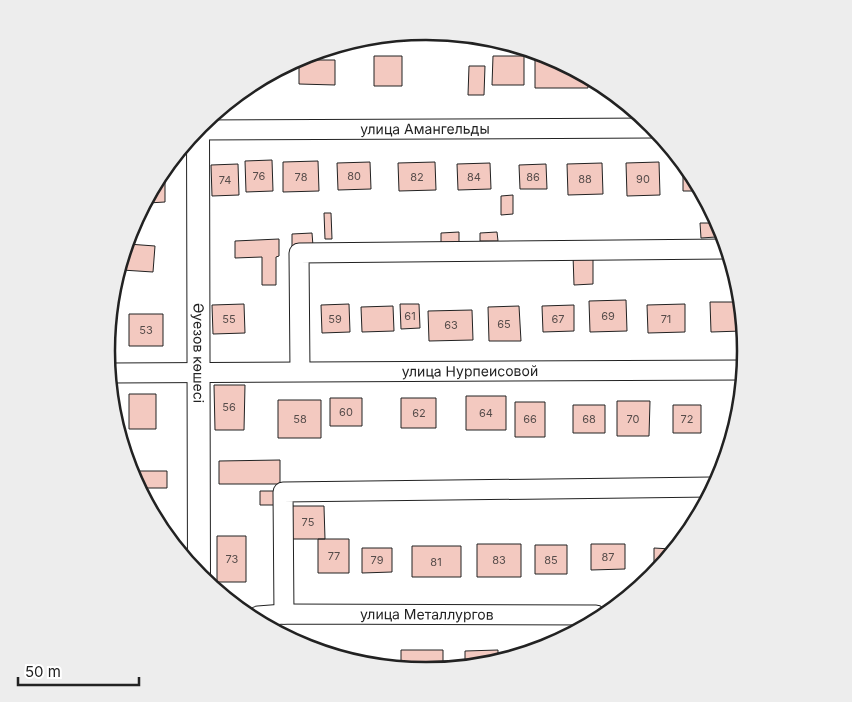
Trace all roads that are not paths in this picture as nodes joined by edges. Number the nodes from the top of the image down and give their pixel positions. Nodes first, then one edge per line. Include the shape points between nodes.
1 (643, 128) edge
2 (208, 129) edge
3 (197, 141) edge
4 (719, 249) edge
5 (736, 370) edge
6 (300, 371) junction
7 (198, 372) junction
8 (116, 373) edge
9 (706, 487) edge
10 (200, 564) edge
11 (284, 614) junction
12 (592, 614) edge
13 (263, 616) edge

1 - 2 street, улица Амангельды
3 - 7 main road, Әуезов көшесі
4 - 6 street via 299,253
5 - 6 street, улица Нурпеисовой
6 - 7 street, улица Нурпеисовой
7 - 8 street, улица Нурпеисовой
7 - 10 main road, Әуезов көшесі
9 - 11 street via 283,492
11 - 12 street, улица Металлургов
11 - 13 street, улица Металлургов

